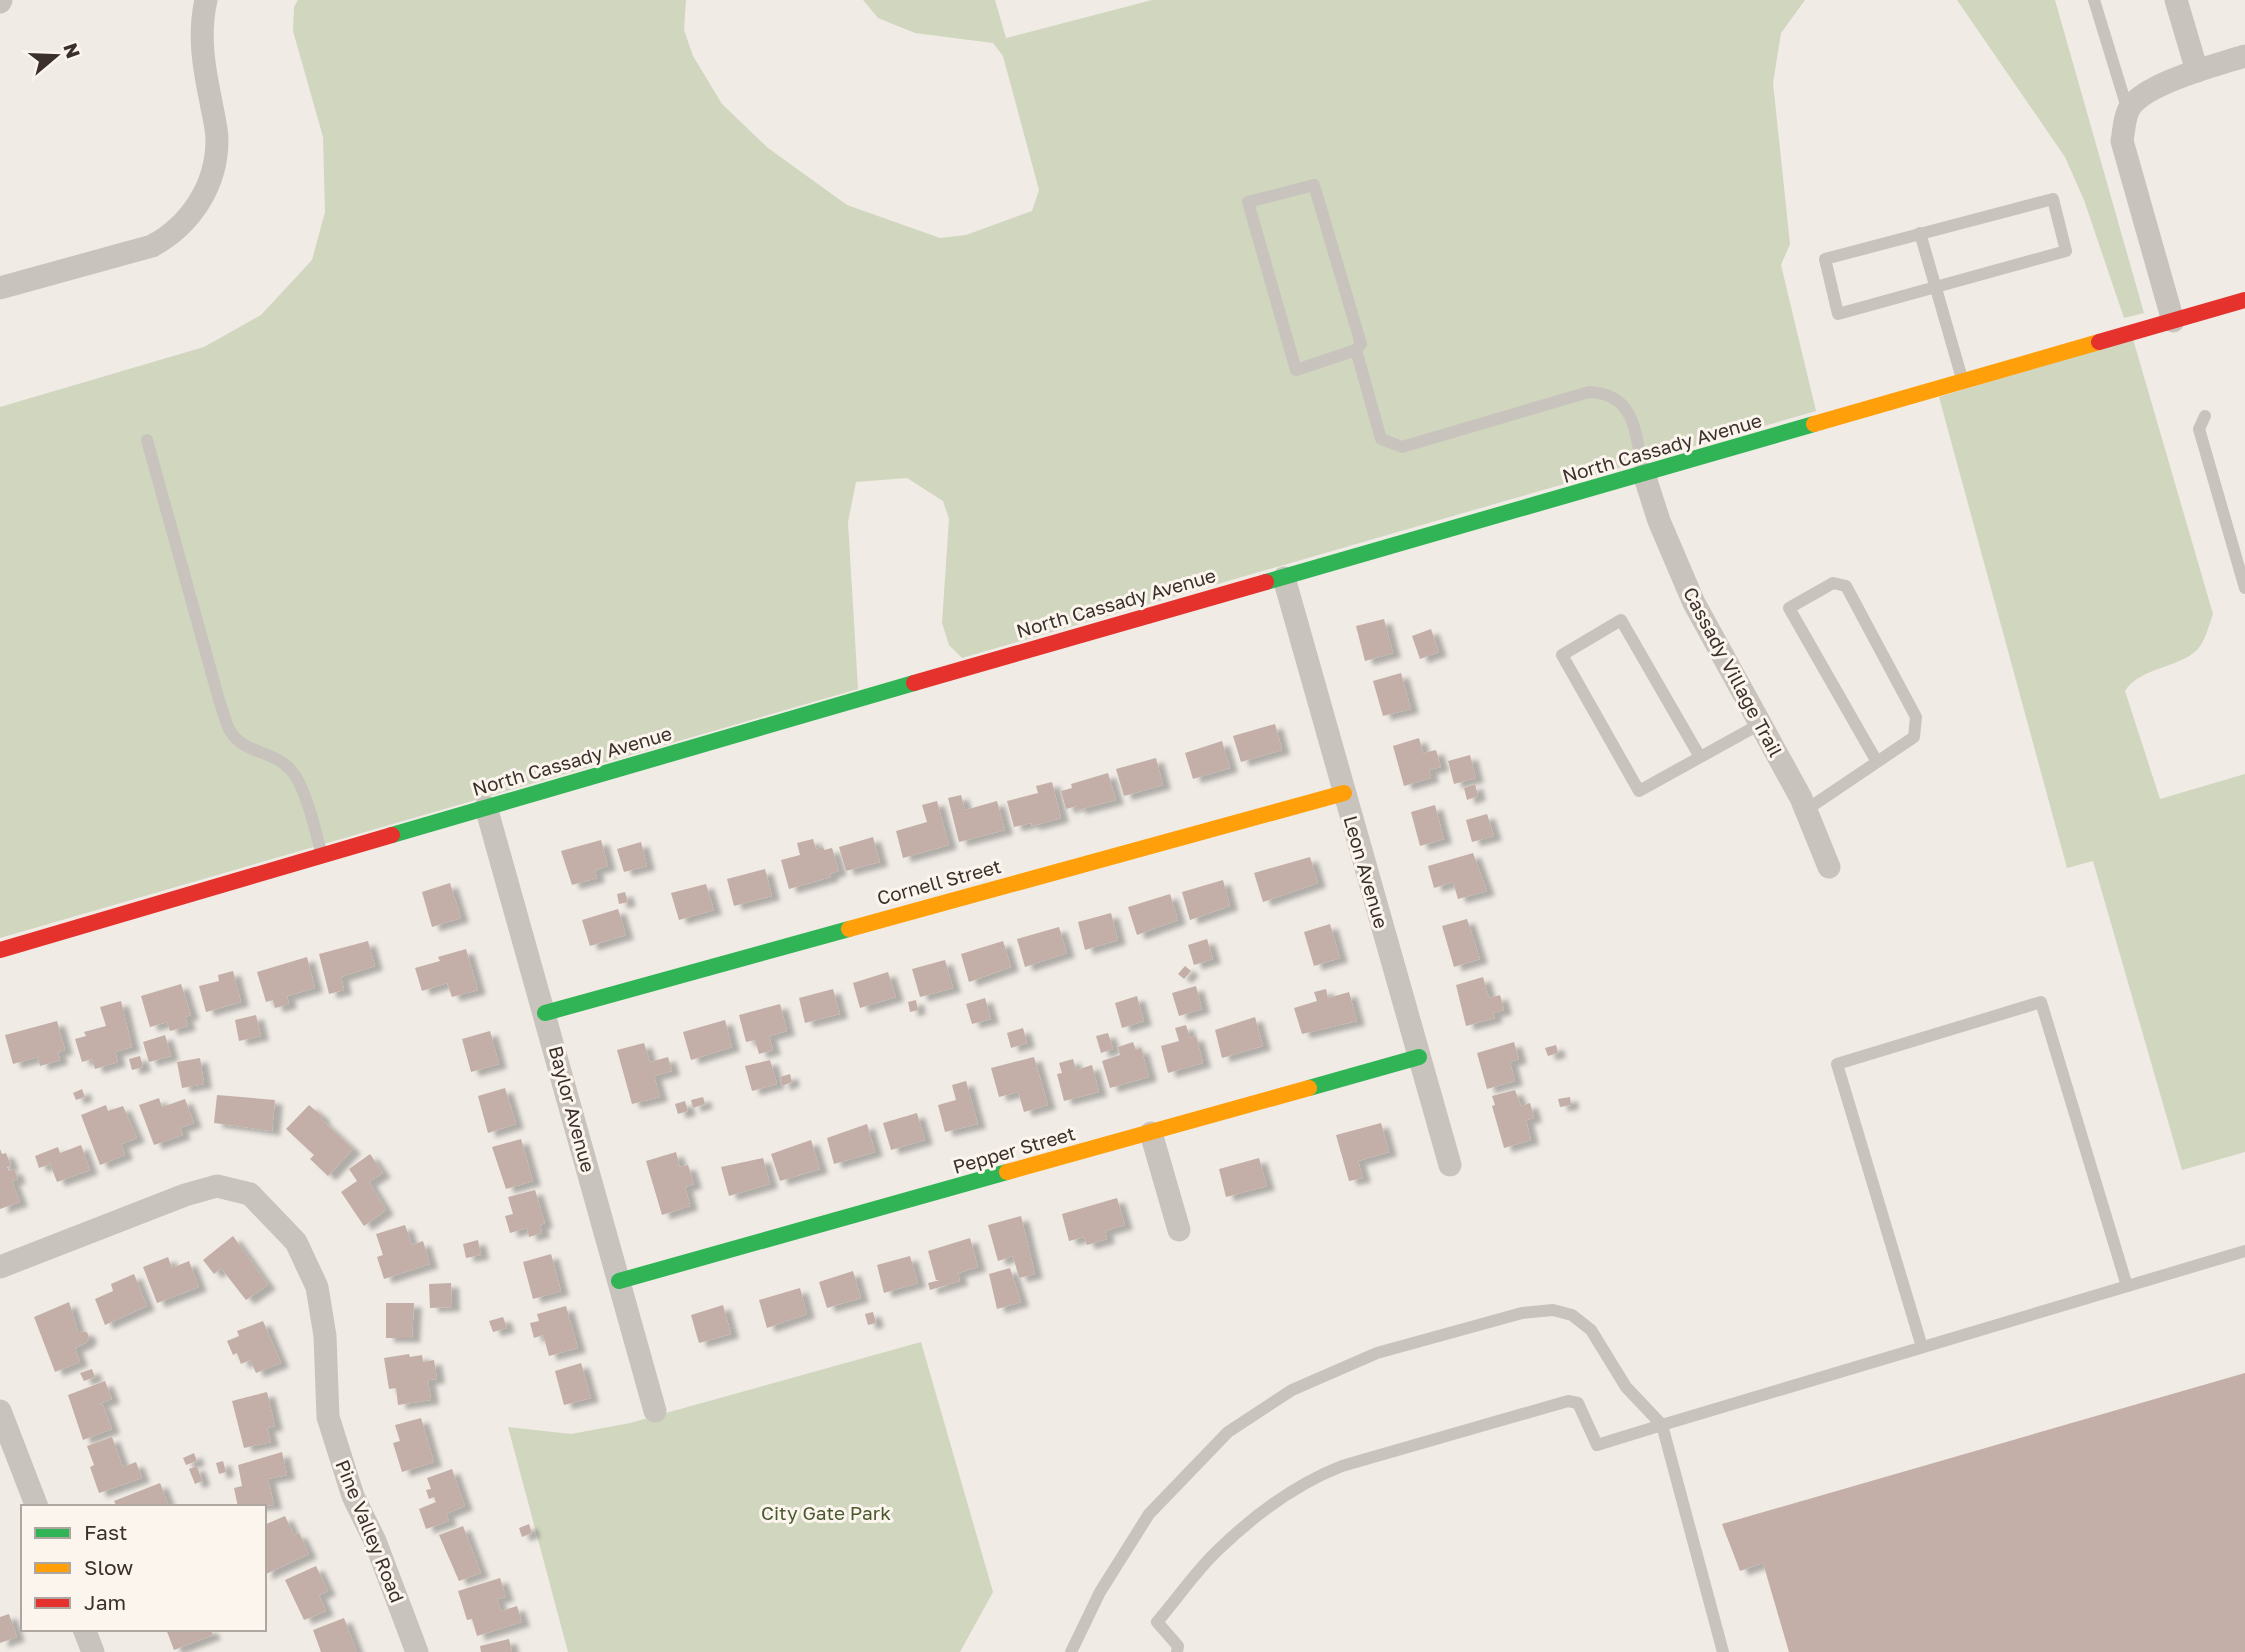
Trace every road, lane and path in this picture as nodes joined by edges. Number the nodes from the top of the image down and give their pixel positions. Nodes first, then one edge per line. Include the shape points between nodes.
1 (206, 0) edge
2 (2094, 0) edge
3 (2176, 0) edge
4 (2245, 56) edge
5 (2197, 71) junction
6 (2127, 111) junction
7 (1920, 233) junction
8 (0, 287) edge
9 (1935, 287) junction
10 (2245, 300) edge
11 (2172, 321) junction
12 (1356, 350) junction
13 (1963, 382) junction
14 (2205, 416) dead end
15 (147, 440) dead end
16 (1644, 474) junction
17 (1284, 578) junction
18 (2245, 588) edge
19 (1760, 723) junction
20 (1700, 757) junction
21 (1877, 762) junction
22 (1344, 793) junction
23 (486, 807) junction
24 (1805, 810) junction
25 (322, 856) junction
26 (1829, 867) dead end
27 (0, 950) edge
28 (545, 1013) junction
29 (1419, 1057) junction
30 (1151, 1133) junction
31 (1450, 1165) dead end
32 (1179, 1230) dead end
33 (2245, 1251) edge
34 (0, 1266) edge
35 (619, 1281) junction
36 (2127, 1286) junction
37 (1922, 1347) junction
38 (0, 1411) edge
39 (655, 1411) dead end
40 (1662, 1425) junction
41 (36, 1505) edge
42 (85, 1631) edge
43 (93, 1652) edge
44 (417, 1652) edge
45 (1071, 1652) edge
46 (1177, 1652) edge
47 (1723, 1652) edge

1 - 8 street via 202,39 218,139 212,177 202,199 170,236 152,246
2 - 6 lane
3 - 5 street
4 - 5 street
5 - 6 street via 2139,95
6 - 11 street via 2122,141
7 - 9 lane
7 - 9 lane via 1825,259 1838,314
7 - 9 lane via 2053,199 2067,251
9 - 13 lane
10 - 11 main road, North Cassady Avenue
11 - 13 main road, North Cassady Avenue
12 - 12 lane via 1296,370 1248,202 1314,185 1361,344
12 - 16 lane via 1381,439 1402,447 1589,392 1604,393 1621,401 1633,424
13 - 16 main road, North Cassady Avenue
14 - 18 lane via 2199,429
15 - 25 lane via 230,731 292,770
16 - 17 main road, North Cassady Avenue
16 - 19 street, Cassady Village Trail via 1694,603
17 - 22 street, Leon Avenue
17 - 23 main road, North Cassady Avenue
19 - 20 lane
19 - 24 street, Cassady Village Trail
20 - 20 lane via 1621,620 1562,654 1639,791
21 - 21 lane via 1914,737 1916,716 1846,586 1833,583 1789,608
21 - 24 lane
22 - 28 main road, Cornell Street
22 - 29 street, Leon Avenue
23 - 25 main road, North Cassady Avenue
23 - 28 street, Baylor Avenue
24 - 26 street, Cassady Village Trail
25 - 27 main road, North Cassady Avenue
28 - 35 street, Baylor Avenue
29 - 30 main road, Pepper Street
29 - 31 street, Leon Avenue
30 - 32 street
30 - 35 main road, Pepper Street
33 - 36 lane
34 - 44 street, Pine Valley Road via 185,1195 217,1186 250,1194 296,1242 317,1287 325,1336 328,1417 353,1496
35 - 39 street, Baylor Avenue
36 - 37 lane
36 - 37 lane via 2041,1002 1837,1064
37 - 40 lane
38 - 41 street
40 - 45 lane via 1626,1387 1591,1330 1572,1315 1553,1310 1522,1313 1377,1353 1292,1390 1228,1432 1149,1514 1100,1592
40 - 46 lane via 1597,1446 1578,1403 1568,1401 1318,1475 1284,1496 1216,1552 1157,1622 1178,1646
40 - 47 lane
42 - 43 street

